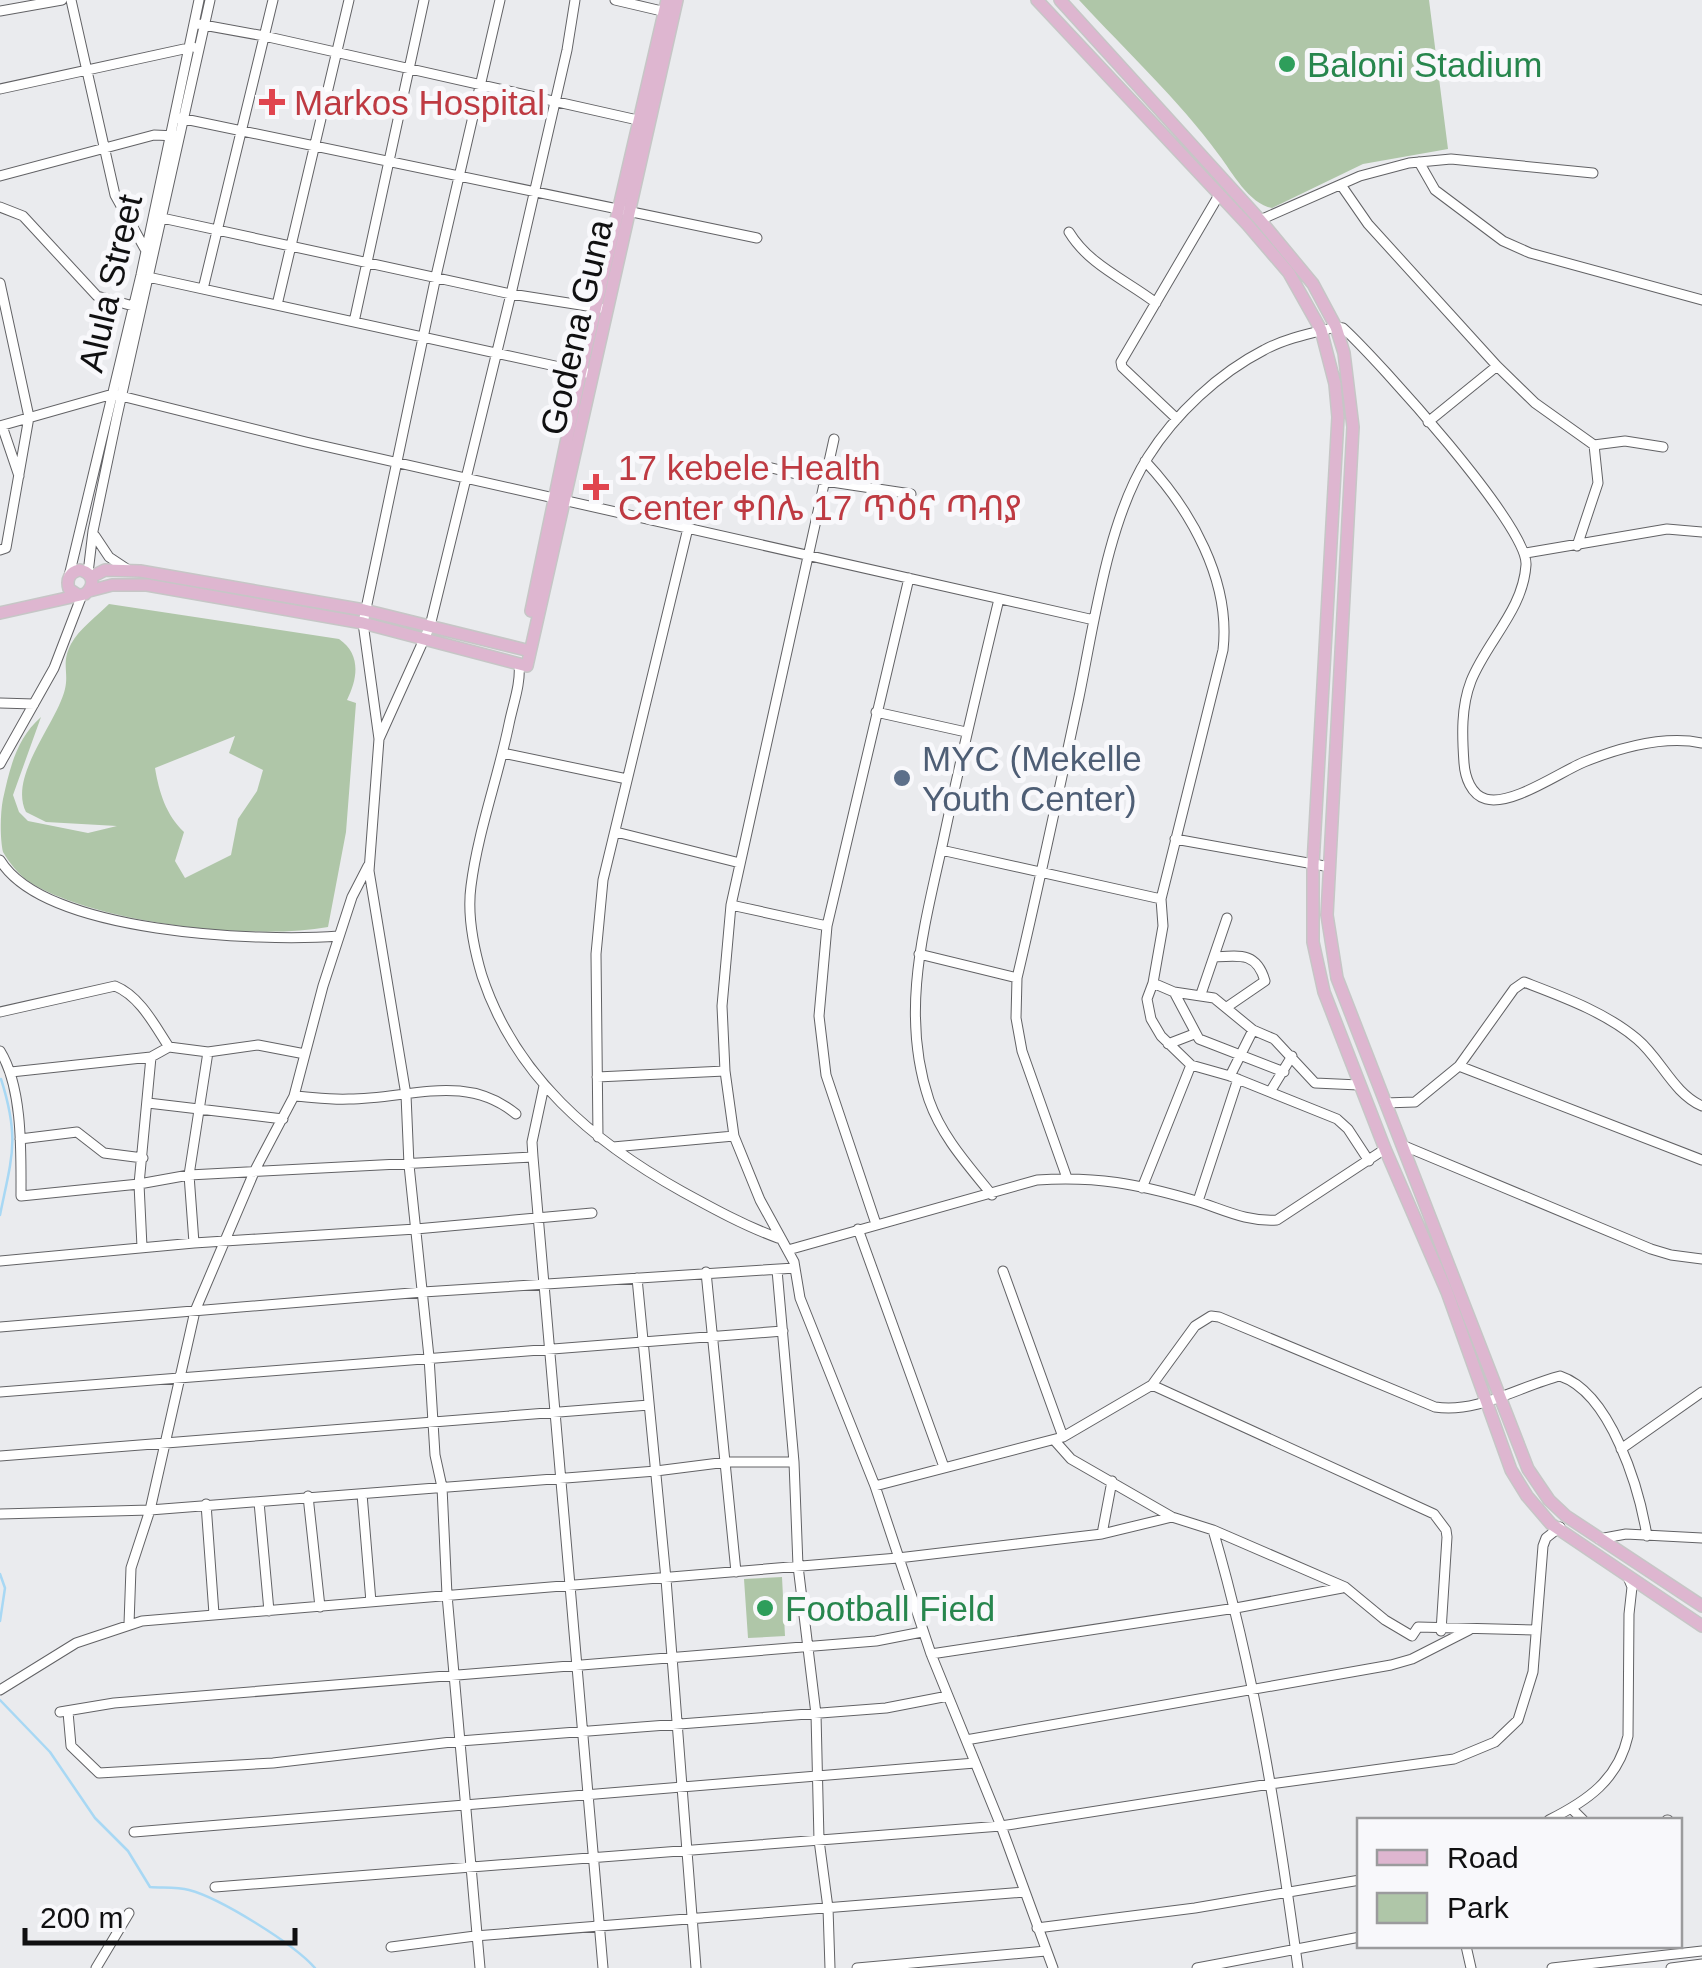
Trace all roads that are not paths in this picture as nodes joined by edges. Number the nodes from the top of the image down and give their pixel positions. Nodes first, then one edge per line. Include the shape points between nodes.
1 (62, 0) edge
2 (71, 0) edge
3 (199, 0) edge
4 (210, 0) edge
5 (273, 0) edge
6 (349, 0) edge
7 (424, 0) edge
8 (500, 0) edge
9 (575, 0) edge
10 (615, 0) edge
11 (677, 0) edge
12 (1038, 0) edge
13 (1060, 0) edge
14 (668, 8) edge
15 (0, 11) edge
16 (199, 24) junction
17 (264, 36) junction
18 (193, 47) junction
19 (338, 53) junction
20 (411, 70) junction
21 (87, 71) junction
22 (482, 86) junction
23 (0, 89) edge
24 (554, 100) junction
25 (179, 118) junction
26 (643, 121) junction
27 (241, 131) junction
28 (176, 136) junction
29 (315, 146) junction
30 (105, 148) junction
31 (389, 162) junction
32 (1418, 162) junction
33 (1593, 173) dead end
34 (0, 176) edge
35 (460, 176) junction
36 (1341, 185) junction
37 (535, 192) junction
38 (1219, 195) junction
39 (0, 206) edge
40 (625, 211) junction
41 (162, 218) junction
42 (1260, 220) junction
43 (218, 230) junction
44 (1069, 232) dead end
45 (757, 238) dead end
46 (292, 244) junction
47 (146, 250) junction
48 (153, 259) junction
49 (367, 262) junction
50 (145, 276) junction
51 (436, 276) junction
52 (0, 283) edge
53 (202, 289) junction
54 (511, 294) junction
55 (1702, 300) edge
56 (1156, 303) junction
57 (278, 305) junction
58 (133, 306) junction
59 (604, 309) junction
60 (354, 322) junction
61 (1336, 327) junction
62 (1321, 330) junction
63 (424, 337) junction
64 (497, 353) junction
65 (1496, 366) junction
66 (587, 372) junction
67 (118, 395) junction
68 (29, 417) junction
69 (1176, 419) junction
70 (1428, 422) junction
71 (1, 426) edge
72 (834, 439) dead end
73 (1594, 445) junction
74 (1663, 447) dead end
75 (1145, 461) junction
76 (397, 462) junction
77 (751, 463) dead end
78 (468, 478) junction
79 (20, 479) junction
80 (824, 480) junction
81 (911, 494) dead end
82 (561, 499) junction
83 (688, 528) junction
84 (93, 530) junction
85 (1702, 532) edge
86 (1577, 546) junction
87 (0, 550) edge
88 (1526, 554) junction
89 (807, 555) junction
90 (127, 569) junction
91 (89, 575) junction
92 (68, 578) junction
93 (909, 578) junction
94 (83, 594) junction
95 (999, 598) junction
96 (293, 605) junction
97 (0, 610) edge
98 (363, 616) junction
99 (1094, 620) junction
100 (427, 631) junction
101 (526, 650) junction
102 (522, 668) junction
103 (0, 703) edge
104 (34, 704) junction
105 (876, 712) junction
106 (966, 732) junction
107 (379, 739) junction
108 (1702, 744) edge
109 (503, 754) junction
110 (0, 764) edge
111 (627, 778) junction
112 (616, 832) junction
113 (1175, 839) junction
114 (942, 850) junction
115 (0, 860) edge
116 (740, 863) junction
117 (370, 864) junction
118 (1313, 865) junction
119 (1330, 866) junction
120 (1042, 872) junction
121 (1161, 900) junction
122 (731, 905) junction
123 (1227, 918) dead end
124 (827, 926) junction
125 (339, 936) junction
126 (918, 954) junction
127 (1216, 957) junction
128 (1017, 978) junction
129 (1153, 984) junction
130 (1174, 992) junction
131 (1201, 994) junction
132 (1227, 1007) junction
133 (0, 1012) edge
134 (1253, 1030) junction
135 (1194, 1034) junction
136 (1168, 1044) junction
137 (170, 1047) junction
138 (0, 1051) edge
139 (208, 1052) junction
140 (305, 1054) junction
141 (151, 1056) junction
142 (1242, 1056) junction
143 (1292, 1056) junction
144 (1191, 1065) junction
145 (1459, 1066) junction
146 (725, 1071) junction
147 (1284, 1072) junction
148 (597, 1077) junction
149 (1234, 1077) junction
150 (12, 1078) junction
151 (1315, 1083) junction
152 (1359, 1085) junction
153 (0, 1086) edge
154 (544, 1086) junction
155 (1270, 1092) junction
156 (406, 1095) junction
157 (294, 1096) junction
158 (1384, 1102) junction
159 (148, 1103) junction
160 (1303, 1106) junction
161 (1702, 1106) edge
162 (201, 1110) junction
163 (516, 1114) dead end
164 (283, 1120) junction
165 (734, 1136) junction
166 (598, 1137) junction
167 (20, 1139) junction
168 (1400, 1144) junction
169 (610, 1147) junction
170 (1385, 1149) junction
171 (533, 1157) junction
172 (143, 1158) junction
173 (1702, 1160) edge
174 (1369, 1161) junction
175 (409, 1165) junction
176 (255, 1170) junction
177 (189, 1175) junction
178 (1067, 1178) junction
179 (139, 1184) junction
180 (1142, 1188) junction
181 (992, 1194) junction
182 (1198, 1202) junction
183 (592, 1213) dead end
184 (538, 1217) junction
185 (876, 1224) junction
186 (416, 1229) junction
187 (858, 1229) junction
188 (778, 1238) junction
189 (194, 1243) junction
190 (222, 1243) junction
191 (142, 1247) junction
192 (788, 1250) junction
193 (1446, 1253) junction
194 (1433, 1258) junction
195 (1702, 1259) edge
196 (0, 1261) edge
197 (796, 1268) junction
198 (777, 1270) junction
199 (1003, 1271) dead end
200 (706, 1272) junction
201 (637, 1278) junction
202 (544, 1284) junction
203 (1453, 1289) junction
204 (423, 1292) junction
205 (194, 1311) junction
206 (0, 1327) edge
207 (783, 1331) junction
208 (713, 1336) junction
209 (643, 1341) junction
210 (549, 1347) junction
211 (430, 1357) junction
212 (178, 1376) junction
213 (1152, 1385) junction
214 (0, 1392) edge
215 (1702, 1392) edge
216 (1498, 1396) junction
217 (1484, 1401) junction
218 (649, 1405) junction
219 (556, 1414) junction
220 (434, 1421) junction
221 (1059, 1439) junction
222 (164, 1442) junction
223 (1621, 1448) junction
224 (0, 1456) edge
225 (727, 1462) junction
226 (794, 1462) junction
227 (944, 1467) junction
228 (656, 1471) junction
229 (562, 1478) junction
230 (1112, 1481) junction
231 (875, 1486) junction
232 (442, 1487) junction
233 (362, 1494) junction
234 (308, 1496) junction
235 (259, 1502) junction
236 (206, 1504) junction
237 (150, 1510) junction
238 (0, 1514) edge
239 (1172, 1517) junction
240 (1571, 1520) junction
241 (1557, 1528) junction
242 (1213, 1530) junction
243 (1102, 1534) junction
244 (1647, 1536) junction
245 (1702, 1538) edge
246 (1599, 1539) junction
247 (898, 1558) junction
248 (798, 1566) junction
249 (736, 1572) junction
250 (1628, 1578) junction
251 (666, 1579) junction
252 (572, 1585) junction
253 (1345, 1587) junction
254 (447, 1596) junction
255 (371, 1602) junction
256 (1702, 1606) edge
257 (320, 1607) junction
258 (1236, 1608) junction
259 (270, 1611) junction
260 (214, 1614) junction
261 (129, 1624) junction
262 (1702, 1626) edge
263 (1473, 1628) junction
264 (1442, 1630) junction
265 (1536, 1630) junction
266 (922, 1632) junction
267 (1441, 1644) junction
268 (806, 1647) junction
269 (930, 1654) junction
270 (672, 1658) junction
271 (578, 1664) junction
272 (455, 1676) junction
273 (1, 1690) edge
274 (1253, 1692) junction
275 (948, 1696) junction
276 (816, 1714) junction
277 (678, 1724) junction
278 (582, 1732) junction
279 (966, 1740) junction
280 (460, 1741) junction
281 (975, 1763) junction
282 (820, 1777) junction
283 (1270, 1784) junction
284 (682, 1788) junction
285 (587, 1796) junction
286 (464, 1806) junction
287 (1572, 1808) junction
288 (1553, 1818) edge
289 (1582, 1818) edge
290 (1001, 1826) junction
291 (134, 1832) dead end
292 (819, 1840) junction
293 (688, 1852) junction
294 (593, 1860) junction
295 (470, 1870) junction
296 (1357, 1880) edge
297 (215, 1887) dead end
298 (1024, 1892) junction
299 (1287, 1892) junction
300 (828, 1908) junction
301 (129, 1913) dead end
302 (693, 1918) junction
303 (600, 1926) junction
304 (1038, 1928) junction
305 (476, 1936) junction
306 (1357, 1938) edge
307 (391, 1947) dead end
308 (1295, 1948) junction
309 (1046, 1951) junction
310 (1702, 1951) edge
311 (1702, 1964) edge
312 (96, 1968) edge
313 (480, 1968) edge
314 (603, 1968) edge
315 (696, 1968) edge
316 (830, 1968) edge
317 (857, 1968) edge
318 (1053, 1968) edge
319 (1197, 1968) edge
320 (1298, 1968) edge
321 (1552, 1968) edge
322 (1672, 1968) edge

1 - 15 street
2 - 21 street
3 - 16 street, Alula Street
4 - 16 street, Alula Street
5 - 17 street
6 - 19 street
7 - 20 street
8 - 22 street
9 - 24 street
10 - 14 street
11 - 14 main road, Godena Guna
12 - 38 main road
13 - 42 main road
14 - 26 main road, Godena Guna
16 - 17 street
16 - 18 street, Alula Street
17 - 19 street
17 - 27 street
18 - 21 street
18 - 25 street, Alula Street
19 - 20 street
19 - 29 street
20 - 22 street
20 - 31 street
21 - 23 street
21 - 30 street
22 - 24 street
22 - 35 street
24 - 26 street
24 - 37 street
25 - 27 street
25 - 28 street, Alula Street
26 - 40 main road, Godena Guna
27 - 29 street
27 - 43 street
28 - 30 street
28 - 41 street, Alula Street
28 - 47 street, Alula Street
29 - 31 street
29 - 46 street
30 - 34 street
30 - 47 street via 120,210
31 - 35 street
31 - 49 street
32 - 33 street via 1452,159
32 - 36 street
32 - 55 street via 1435,190 1503,242
35 - 37 street
35 - 51 street
36 - 42 street
36 - 65 street via 1380,239
37 - 40 street
37 - 54 street
38 - 56 street
38 - 62 main road via 1289,273
39 - 58 street via 23,216 97,296
40 - 45 street
40 - 59 main road, Godena Guna
41 - 43 street
41 - 48 street, Alula Street
42 - 61 main road via 1304,272
43 - 46 street
43 - 53 street
44 - 56 street via 1091,261
46 - 49 street
46 - 57 street
47 - 48 street
47 - 50 street, Alula Street
48 - 50 street, Alula Street
49 - 51 street
49 - 60 street
50 - 53 street
50 - 58 street, Alula Street
50 - 67 street, Alula Street
51 - 54 street
51 - 63 street
52 - 68 street
53 - 57 street
54 - 59 street
54 - 64 street
56 - 69 street via 1120,364
57 - 60 street
58 - 67 street, Alula Street
59 - 66 main road, Godena Guna
60 - 63 street
61 - 62 street
61 - 70 street via 1350,334
61 - 119 main road via 1353,427
62 - 69 street via 1262,350
62 - 118 main road via 1338,417
63 - 64 street
63 - 76 street
64 - 66 street
64 - 78 street
65 - 70 street
65 - 73 street
66 - 82 main road, Godena Guna
67 - 68 street
67 - 76 street
67 - 84 street, Alula Street
67 - 92 street, Alula Street
68 - 71 street
68 - 79 street
69 - 75 street
70 - 88 street via 1494,501
71 - 79 street
72 - 80 street
73 - 74 street
73 - 86 street via 1598,483
75 - 99 street via 1120,518
75 - 113 street via 1195,533 1219,588 1222,615 1223,650
76 - 78 street
76 - 98 street
77 - 80 street
78 - 82 street
78 - 100 street
79 - 87 street via 6,548
80 - 81 street
80 - 89 street
82 - 83 street
82 - 101 main road, Godena Guna
83 - 89 street
83 - 111 street
84 - 90 street via 108,557
84 - 91 street, Alula Street
85 - 86 street via 1667,529
86 - 88 street
88 - 108 street via 1520,593 1476,671 1464,708 1464,768 1478,795 1506,799 1620,750 1686,740
89 - 93 street
89 - 116 street
90 - 91 main road
90 - 96 main road
91 - 92 main road via 80,570
91 - 94 main road
92 - 94 main road via 69,588
92 - 97 main road via 52,595
93 - 95 street
93 - 105 street
94 - 96 main road via 147,585
94 - 97 main road
94 - 104 street
95 - 99 street
95 - 106 street
96 - 98 main road
98 - 100 main road
98 - 107 street
99 - 120 street
100 - 101 main road
100 - 102 main road
100 - 107 street
101 - 102 main road, Godena Guna
102 - 109 street
103 - 104 street
104 - 110 street
105 - 106 street
105 - 124 street
106 - 114 street
107 - 117 street
109 - 111 street
109 - 154 street via 470,890 475,952 492,1006
111 - 112 street
112 - 116 street
112 - 148 street via 603,880 596,954
113 - 118 street
113 - 121 street
114 - 120 street
114 - 126 street
115 - 125 street via 17,882 86,913 162,929 276,939
116 - 122 street
117 - 125 street
117 - 156 street
118 - 119 street
118 - 152 main road via 1315,958
119 - 158 main road via 1332,962
120 - 121 street
120 - 128 street
121 - 129 street
122 - 124 street
122 - 146 street via 722,1006
123 - 127 street
124 - 185 street via 819,1016 826,1075
125 - 140 street
126 - 128 street
126 - 181 street via 914,1021 928,1097 942,1131
127 - 131 street
127 - 132 street via 1245,955 1264,974 1265,981
128 - 178 street via 1022,1051
129 - 130 street
129 - 136 street via 1147,1009
130 - 131 street
130 - 135 street
131 - 132 street
132 - 134 street
133 - 137 street via 115,986 147,1014
134 - 142 street
134 - 143 street
135 - 136 street
135 - 142 street
136 - 144 street
137 - 139 street
137 - 141 street
138 - 150 street
139 - 140 street via 258,1045
139 - 162 street
140 - 157 street
141 - 150 street
141 - 159 street
142 - 147 street
142 - 149 street
143 - 147 street
143 - 151 street
144 - 149 street
144 - 180 street
145 - 158 street via 1415,1102
145 - 161 street via 1524,982 1582,1004 1633,1035
145 - 173 street
146 - 148 street
146 - 165 street
147 - 155 street
148 - 166 street
149 - 155 street
149 - 182 street
150 - 153 street
150 - 167 street
151 - 152 street
151 - 160 street
152 - 170 main road
154 - 166 street
154 - 171 street
155 - 160 street
156 - 157 street
156 - 163 street via 479,1092
156 - 175 street
157 - 164 street
158 - 168 main road
159 - 162 street
159 - 172 street
160 - 174 street via 1348,1128
162 - 164 street
162 - 177 street
164 - 176 street
165 - 169 street
165 - 188 street
166 - 169 street
167 - 172 street via 77,1132 104,1154
167 - 179 street via 20,1196
168 - 193 main road
168 - 195 street via 1651,1248
169 - 188 street
170 - 174 street
170 - 194 main road
171 - 175 street
171 - 184 street
172 - 179 street
174 - 182 street via 1277,1220 1230,1215
175 - 176 street
175 - 186 street
176 - 177 street
176 - 190 street
177 - 179 street
177 - 189 street
178 - 180 street
178 - 181 street
179 - 191 street
180 - 182 street
181 - 185 street
183 - 184 street
184 - 186 street
184 - 202 street
185 - 187 street
186 - 190 street
186 - 204 street
187 - 192 street
187 - 227 street
188 - 192 street
189 - 190 street
189 - 191 street
190 - 205 street
191 - 196 street
192 - 197 street
193 - 194 main road
193 - 203 main road
194 - 203 main road
197 - 198 street
197 - 231 street via 800,1298
198 - 200 street
198 - 207 street
199 - 221 street
200 - 201 street
200 - 208 street
201 - 202 street
201 - 209 street
202 - 204 street
202 - 210 street
203 - 216 main road
203 - 217 main road
204 - 205 street
204 - 211 street
205 - 206 street
205 - 212 street
207 - 208 street
207 - 226 street
208 - 209 street
208 - 225 street
209 - 210 street
209 - 218 street
210 - 211 street
210 - 219 street
211 - 212 street
211 - 220 street
212 - 214 street
212 - 222 street
213 - 217 street via 1195,1326 1219,1316 1435,1407
213 - 221 street
213 - 264 street via 1434,1514 1447,1537
215 - 223 street
216 - 217 street
216 - 223 street via 1560,1376 1572,1380 1596,1404
216 - 240 main road via 1528,1468
217 - 241 main road via 1518,1482
218 - 219 street
218 - 228 street
219 - 220 street
219 - 229 street
220 - 222 street
220 - 232 street
221 - 227 street
221 - 230 street via 1072,1459
222 - 224 street
222 - 237 street
223 - 244 street
225 - 226 street
225 - 228 street
225 - 249 street
226 - 248 street
227 - 231 street
228 - 229 street
228 - 251 street
229 - 232 street
229 - 252 street
230 - 239 street
230 - 243 street
231 - 247 street
232 - 233 street
232 - 254 street
233 - 234 street
233 - 255 street
234 - 235 street
234 - 257 street
235 - 236 street
235 - 259 street
236 - 237 street
236 - 260 street
237 - 238 street
237 - 261 street via 131,1568
239 - 242 street
239 - 243 street
240 - 241 street
240 - 246 main road
241 - 250 main road
241 - 265 street via 1543,1546
242 - 253 street
242 - 258 street
243 - 247 street
244 - 245 street
244 - 246 street
246 - 256 main road
247 - 248 street
247 - 266 street
248 - 249 street
248 - 268 street
249 - 251 street
250 - 262 main road
250 - 287 street via 1628,1736 1610,1777
251 - 252 street
251 - 270 street
252 - 254 street
252 - 271 street
253 - 258 street
253 - 264 street via 1412,1636 1418,1627
254 - 255 street
254 - 272 street
255 - 257 street
257 - 259 street
258 - 269 street
258 - 274 street
259 - 260 street
260 - 261 street
261 - 273 street via 76,1643
263 - 264 street
263 - 265 street
263 - 267 street
264 - 267 street
265 - 283 street via 1533,1672 1518,1720 1482,1750
266 - 268 street
266 - 269 street
267 - 274 street via 1400,1663
268 - 270 street
268 - 276 street
269 - 275 street
270 - 271 street
270 - 277 street
271 - 272 street
271 - 278 street
272 - 280 street
272 - 280 street via 64,1712 71,1746 99,1774 273,1764
274 - 279 street
274 - 283 street
275 - 276 street
275 - 279 street
276 - 277 street
276 - 282 street
277 - 278 street
277 - 284 street
278 - 280 street
278 - 285 street
279 - 281 street
280 - 286 street
281 - 282 street
281 - 290 street
282 - 284 street
282 - 292 street
283 - 290 street
283 - 299 street
284 - 285 street
284 - 293 street
285 - 286 street
285 - 294 street
286 - 291 street
286 - 295 street
287 - 288 street
287 - 289 street
290 - 292 street
290 - 298 street
292 - 293 street
292 - 300 street
293 - 294 street
293 - 302 street
294 - 295 street
294 - 303 street
295 - 297 street
295 - 305 street
296 - 299 street
298 - 300 street
298 - 304 street
299 - 304 street
299 - 308 street
300 - 302 street
300 - 316 street
301 - 312 street
302 - 303 street
302 - 315 street
303 - 305 street
303 - 314 street
304 - 309 street
305 - 307 street
305 - 313 street
306 - 308 street
308 - 319 street
308 - 320 street
309 - 317 street
309 - 318 street
310 - 321 street
311 - 322 street

